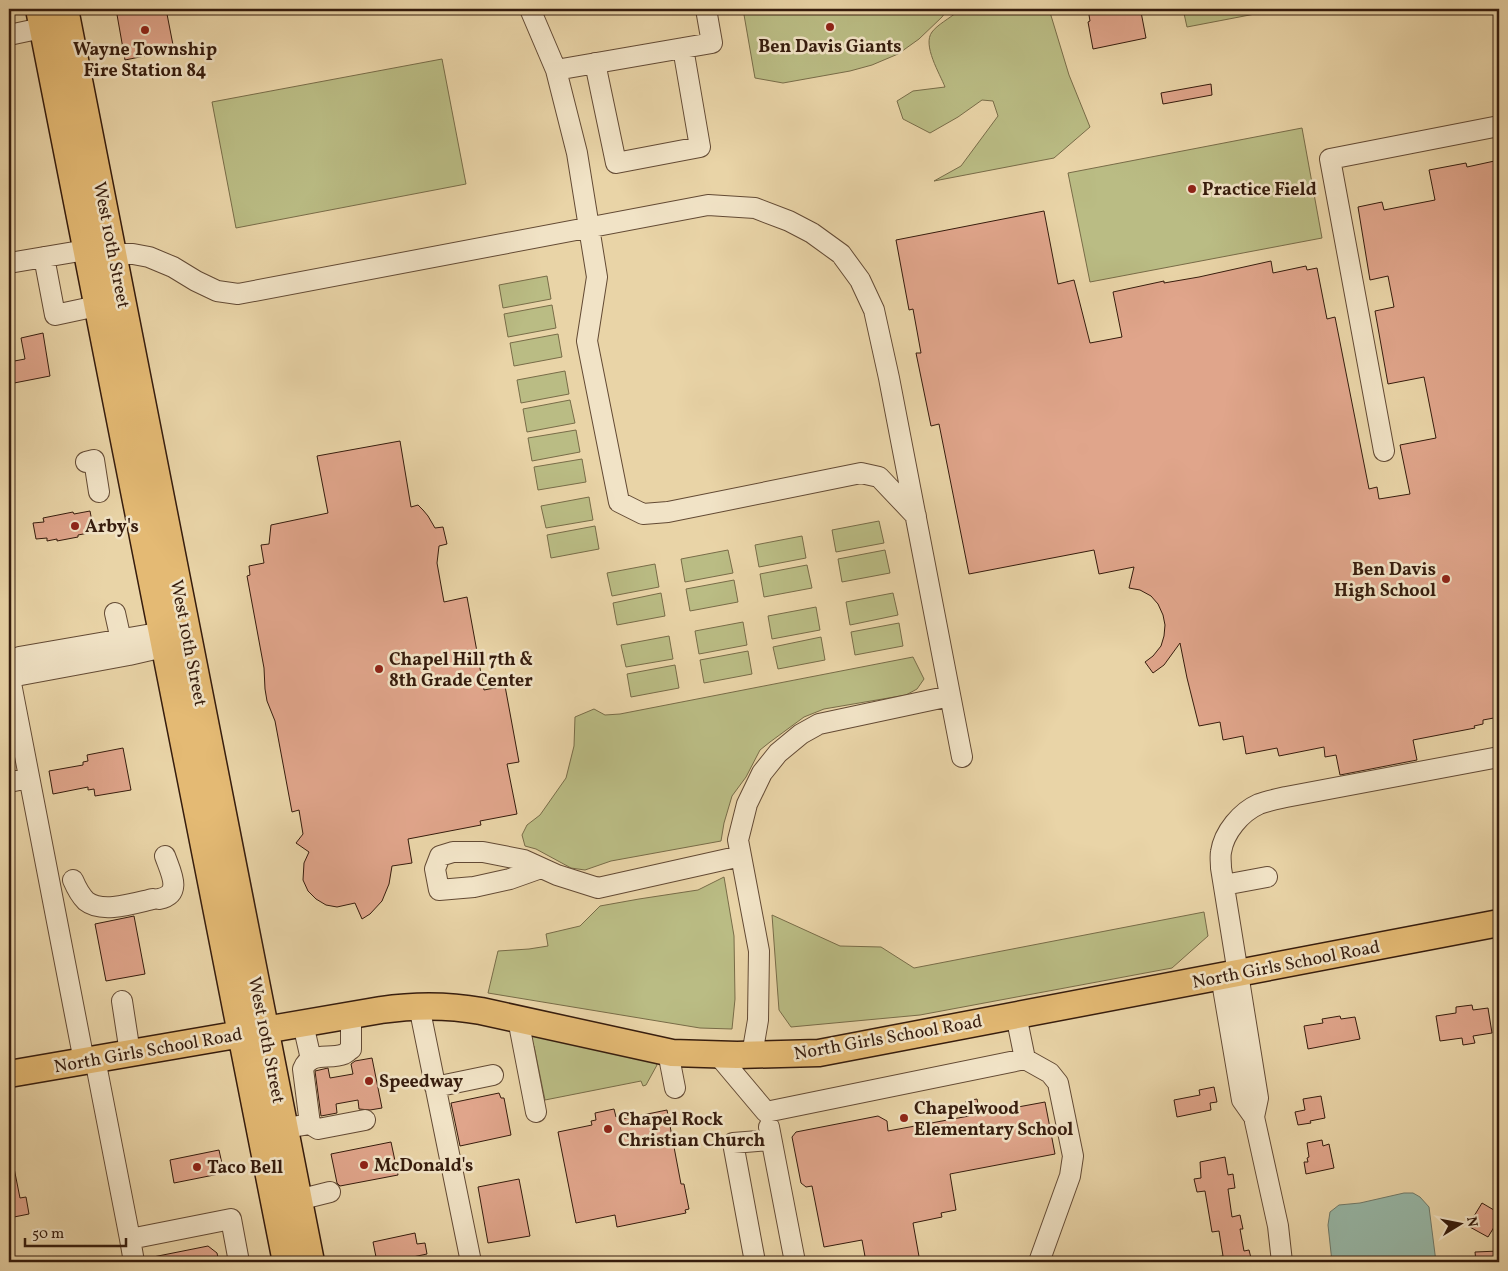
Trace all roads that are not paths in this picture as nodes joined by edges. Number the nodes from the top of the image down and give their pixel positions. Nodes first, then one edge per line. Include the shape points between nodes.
1 (530, 9) edge
2 (706, 9) edge
3 (67, 16) edge
4 (41, 18) edge
5 (9, 35) edge
6 (683, 48) junction
7 (595, 63) junction
8 (556, 70) junction
9 (1499, 126) edge
10 (590, 227) junction
11 (86, 250) junction
12 (113, 254) junction
13 (44, 257) junction
14 (9, 263) edge
15 (97, 306) junction
16 (1384, 451) dead end
17 (86, 462) dead end
18 (99, 492) dead end
19 (916, 516) junction
20 (115, 613) dead end
21 (120, 640) junction
22 (176, 640) junction
23 (9, 672) edge
24 (950, 696) junction
25 (962, 757) dead end
26 (1499, 757) edge
27 (29, 778) junction
28 (9, 782) edge
29 (165, 856) dead end
30 (741, 856) junction
31 (541, 868) dead end
32 (1267, 878) dead end
33 (73, 880) dead end
34 (1224, 885) junction
35 (1499, 923) edge
36 (1230, 974) junction
37 (122, 1001) dead end
38 (419, 1006) junction
39 (351, 1015) junction
40 (1016, 1015) junction
41 (518, 1019) junction
42 (302, 1024) junction
43 (253, 1032) junction
44 (668, 1052) junction
45 (130, 1053) junction
46 (718, 1055) junction
47 (752, 1055) junction
48 (311, 1059) junction
49 (1025, 1059) junction
50 (90, 1060) junction
51 (9, 1074) edge
52 (493, 1075) dead end
53 (304, 1079) junction
54 (275, 1083) junction
55 (435, 1086) junction
56 (675, 1088) dead end
57 (536, 1112) dead end
58 (766, 1112) junction
59 (365, 1120) dead end
60 (310, 1124) junction
61 (284, 1128) junction
62 (772, 1140) junction
63 (330, 1192) dead end
64 (298, 1200) junction
65 (130, 1240) junction
66 (312, 1251) edge
67 (134, 1262) edge
68 (240, 1262) edge
69 (286, 1262) edge
70 (471, 1262) edge
71 (755, 1262) edge
72 (795, 1262) edge
73 (1039, 1262) edge
74 (1282, 1262) edge

1 - 8 street
2 - 6 street via 712,43
3 - 4 street, West 10th Street
3 - 12 main road, West 10th Street
4 - 5 street, West 10th Street
4 - 11 main road, West 10th Street
6 - 7 street
6 - 7 street via 700,147 616,163
7 - 8 street
8 - 10 street via 577,153
9 - 16 street via 1330,159
10 - 12 street via 238,294 217,291 148,257
10 - 19 street via 708,204 755,208 812,233 841,254 860,280 874,310
10 - 19 street via 597,277 587,341 619,502 643,514 668,512 861,473 879,477
11 - 12 street
11 - 13 street
11 - 15 main road, West 10th Street
12 - 22 main road, West 10th Street
13 - 14 street
13 - 15 street via 56,315
15 - 22 main road, West 10th Street
17 - 18 street via 94,460
19 - 24 street
20 - 21 street
21 - 22 street via 152,634
21 - 23 street via 19,657
22 - 23 street via 138,653 21,676
22 - 43 main road, West 10th Street
23 - 27 street
24 - 25 street
24 - 30 street via 820,724 801,734 778,752 762,773 747,804 738,840
26 - 34 street via 1259,804 1238,820 1224,842 1221,852
27 - 28 street
27 - 50 street
29 - 33 street via 174,887 168,896 110,907 97,906 86,901
30 - 31 street via 598,888
30 - 47 street via 759,951 758,1020
32 - 34 street
34 - 36 street
35 - 36 main road, North Girls School Road
36 - 40 main road, North Girls School Road
36 - 74 street via 1258,1098 1254,1117 1278,1226
37 - 45 street
38 - 39 main road, North Girls School Road
38 - 41 main road, North Girls School Road via 462,1008
38 - 55 street
39 - 42 main road, North Girls School Road
39 - 48 street via 351,1049 343,1054
40 - 47 main road, North Girls School Road via 819,1053
40 - 49 street
41 - 44 main road, North Girls School Road
41 - 57 street
42 - 43 main road, North Girls School Road
42 - 48 street
43 - 45 main road, North Girls School Road
43 - 54 main road, West 10th Street
43 - 69 main road, West 10th Street
44 - 46 main road, North Girls School Road
44 - 56 street
45 - 50 main road, North Girls School Road
46 - 47 main road, North Girls School Road
46 - 58 street
48 - 53 street via 303,1069
49 - 58 street
49 - 73 street via 1050,1072 1058,1083 1072,1156 1070,1176
50 - 51 main road, North Girls School Road
50 - 65 street
52 - 55 street
53 - 54 street
53 - 60 street
54 - 61 main road, West 10th Street
55 - 70 street
58 - 62 street
59 - 60 street via 318,1129
60 - 61 street
61 - 64 main road, West 10th Street
62 - 71 street via 733,1143
62 - 72 street
63 - 64 street
64 - 66 main road, West 10th Street
65 - 67 street
65 - 68 street via 231,1219

